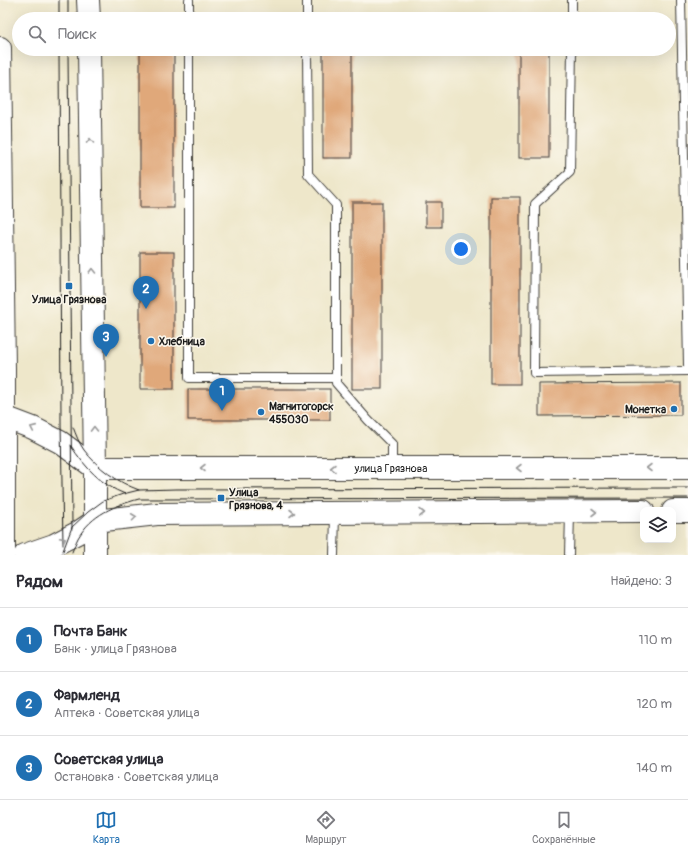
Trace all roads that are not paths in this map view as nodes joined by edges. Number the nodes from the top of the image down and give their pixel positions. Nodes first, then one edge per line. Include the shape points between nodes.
1 (88, 0) edge
2 (189, 0) edge
3 (306, 0) edge
4 (572, 0) edge
5 (680, 0) edge
6 (89, 12) edge
7 (189, 12) edge
8 (307, 12) edge
9 (572, 12) edge
10 (0, 48) edge
11 (89, 56) edge
12 (189, 56) edge
13 (307, 56) edge
14 (572, 56) edge
15 (688, 365) edge
16 (688, 372) edge
17 (336, 378) junction
18 (4, 417) junction
19 (95, 468) junction
20 (392, 468) junction
21 (688, 468) edge
22 (640, 511) edge
23 (676, 511) edge
24 (688, 511) edge
25 (570, 512) junction
26 (335, 513) junction
27 (95, 521) junction
28 (4, 555) edge
29 (27, 555) edge
30 (95, 555) edge
31 (334, 555) edge
32 (569, 555) edge

1 - 6 main road
2 - 7 lane
3 - 8 lane
4 - 9 lane
5 - 15 lane
10 - 18 main road
19 -> 11 main road
12 - 17 lane via 189,378
13 - 17 lane via 308,174 336,205
14 - 16 lane via 570,172 535,204 534,373
17 - 20 lane via 336,383 392,444
19 -> 18 main road via 60,442
18 - 28 main road
20 -> 19 main road, улица Грязнова
19 - 27 main road
21 -> 20 main road, улица Грязнова
25 -> 22 main road
23 - 24 main road
26 -> 25 main road
25 - 32 lane
27 -> 26 main road via 157,514
26 - 31 lane
29 -> 27 main road via 60,542
27 - 30 main road

